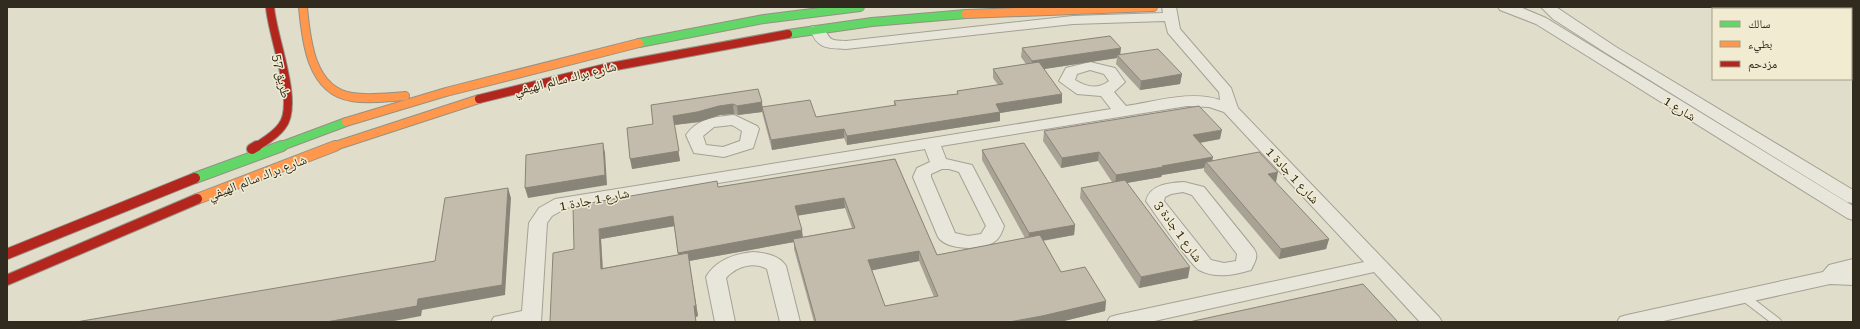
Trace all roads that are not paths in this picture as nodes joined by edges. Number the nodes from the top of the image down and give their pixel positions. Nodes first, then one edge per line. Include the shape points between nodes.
1 (270, 7) edge
2 (303, 7) edge
3 (860, 7) edge
4 (1153, 7) edge
5 (1505, 7) edge
6 (1548, 7) edge
7 (1068, 9) edge
8 (1015, 12) junction
9 (1170, 12) edge
10 (1021, 25) junction
11 (817, 28) junction
12 (1583, 32) junction
13 (1558, 33) junction
14 (1105, 91) dead end
15 (440, 94) junction
16 (1230, 109) junction
17 (1122, 112) junction
18 (931, 143) junction
19 (724, 152) dead end
20 (940, 164) junction
21 (205, 174) junction
22 (731, 176) junction
23 (1850, 194) edge
24 (1853, 214) edge
25 (7, 254) edge
26 (1378, 264) junction
27 (1853, 265) edge
28 (1234, 269) junction
29 (1830, 277) junction
30 (1853, 278) edge
31 (7, 280) edge
32 (1254, 292) junction
33 (1743, 296) junction
34 (531, 320) edge
35 (501, 322) edge
36 (725, 322) edge
37 (790, 322) edge
38 (1117, 322) edge
39 (1432, 322) edge
40 (1627, 322) edge
41 (1777, 322) edge

1 - 21 main road, طريق 57 via 269,22 287,88 289,109 285,122 252,149
2 - 15 main road via 305,33 312,60 326,86 338,93 362,97
3 - 15 main road, شارع براك سالم الهيفي via 745,22 567,58
4 - 7 main road, شارع براك سالم الهيفي
5 - 13 street, شارع 1 via 1535,18
6 - 12 street, شارع 1
7 - 8 main road, شارع براك سالم الهيفي
8 - 10 street via 1012,17
8 - 11 main road, شارع براك سالم الهيفي via 890,20
9 - 10 street
9 - 16 street via 1173,30 1226,91
10 - 11 street via 846,45 828,44 820,37
11 - 31 main road, شارع براك سالم الهيفي via 675,52 463,104 295,161
12 - 13 street via 1564,29
12 - 23 street, شارع 1
13 - 24 street, شارع 1
14 - 17 street
15 - 21 main road, شارع براك سالم الهيفي via 339,124
16 - 17 street, شارع 1 جادة 1 via 1210,102 1187,101
16 - 26 street, شارع 1 جادة 1
17 - 18 street, شارع 1 جادة 1
18 - 20 street
18 - 22 street, شارع 1 جادة 1
19 - 22 street
20 - 20 street via 966,169 995,226 990,237 967,243 947,237 922,177 923,172
21 - 25 main road, شارع براك سالم الهيفي
22 - 34 street, شارع 1 جادة 1 via 561,203 545,212 538,223
26 - 32 street
26 - 39 street, شارع 1 جادة 1
27 - 29 street via 1832,271
28 - 28 street, شارع 1 جادة 3 via 1244,265 1247,253 1198,191 1184,187 1158,192 1154,201 1204,265 1211,269
28 - 32 street
29 - 30 street
29 - 33 street
32 - 38 street
33 - 40 street
33 - 41 lane
34 - 35 street
36 - 37 street via 716,277 730,264 761,258 776,266

